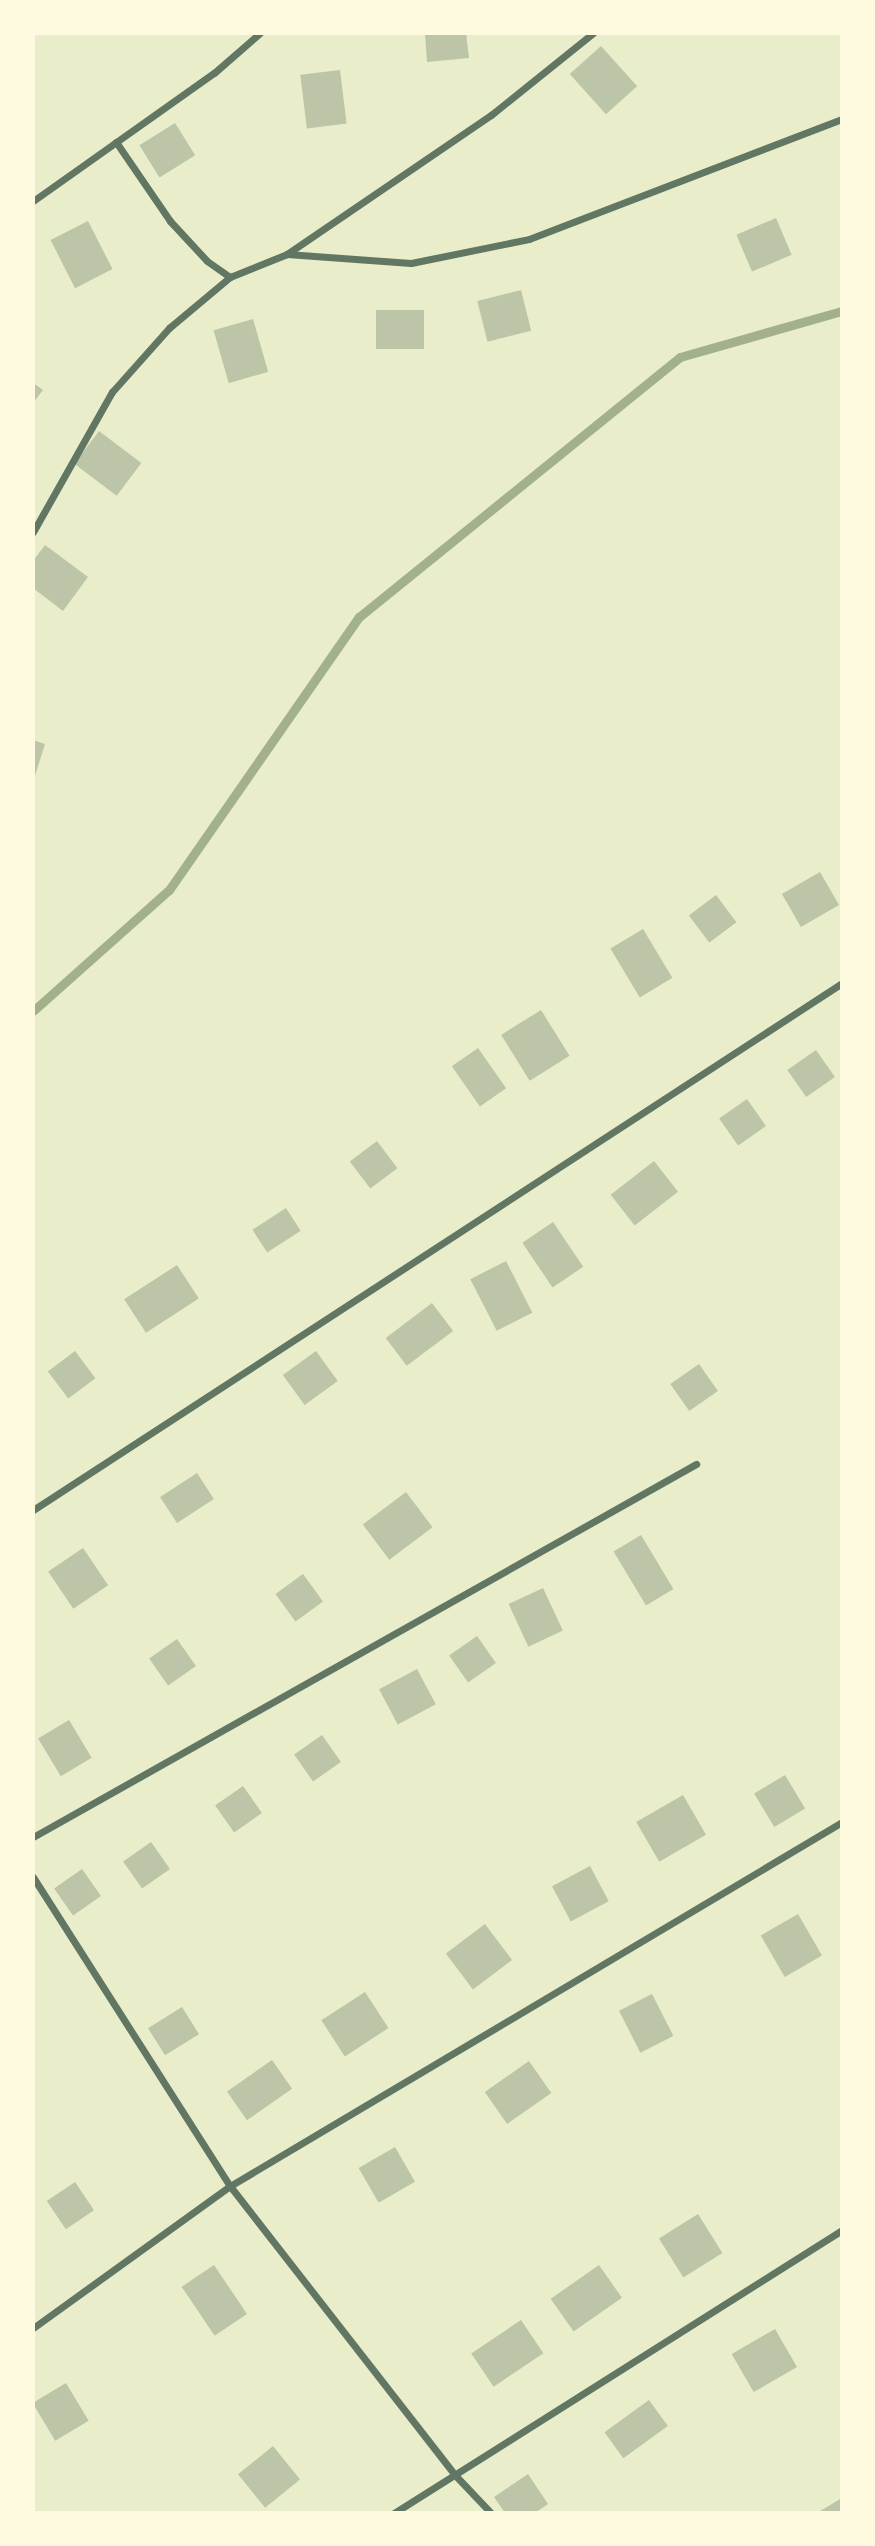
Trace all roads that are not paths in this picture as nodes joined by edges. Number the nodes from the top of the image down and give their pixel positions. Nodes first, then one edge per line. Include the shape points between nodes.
1 (260, 33) edge
2 (593, 33) edge
3 (842, 119) edge
4 (116, 142) junction
5 (33, 201) edge
6 (287, 254) junction
7 (230, 277) junction
8 (37, 511) edge
9 (33, 532) edge
10 (842, 983) edge
11 (696, 1464) dead end
12 (33, 1510) edge
13 (842, 1822) edge
14 (33, 1837) edge
15 (33, 1877) edge
16 (230, 2186) junction
17 (842, 2230) edge
18 (33, 2328) edge
19 (454, 2474) junction
20 (394, 2513) edge
21 (491, 2513) edge

1 - 4 street via 214,73
2 - 6 street via 491,116
3 - 6 street via 529,239 411,262
4 - 5 street
4 - 7 street via 170,221 207,261
6 - 7 street
7 - 8 street via 169,328 112,392
8 - 9 street
10 - 12 street
11 - 14 street
13 - 16 street
15 - 16 street
16 - 18 street
16 - 19 street
17 - 19 street
19 - 20 street
19 - 21 street

